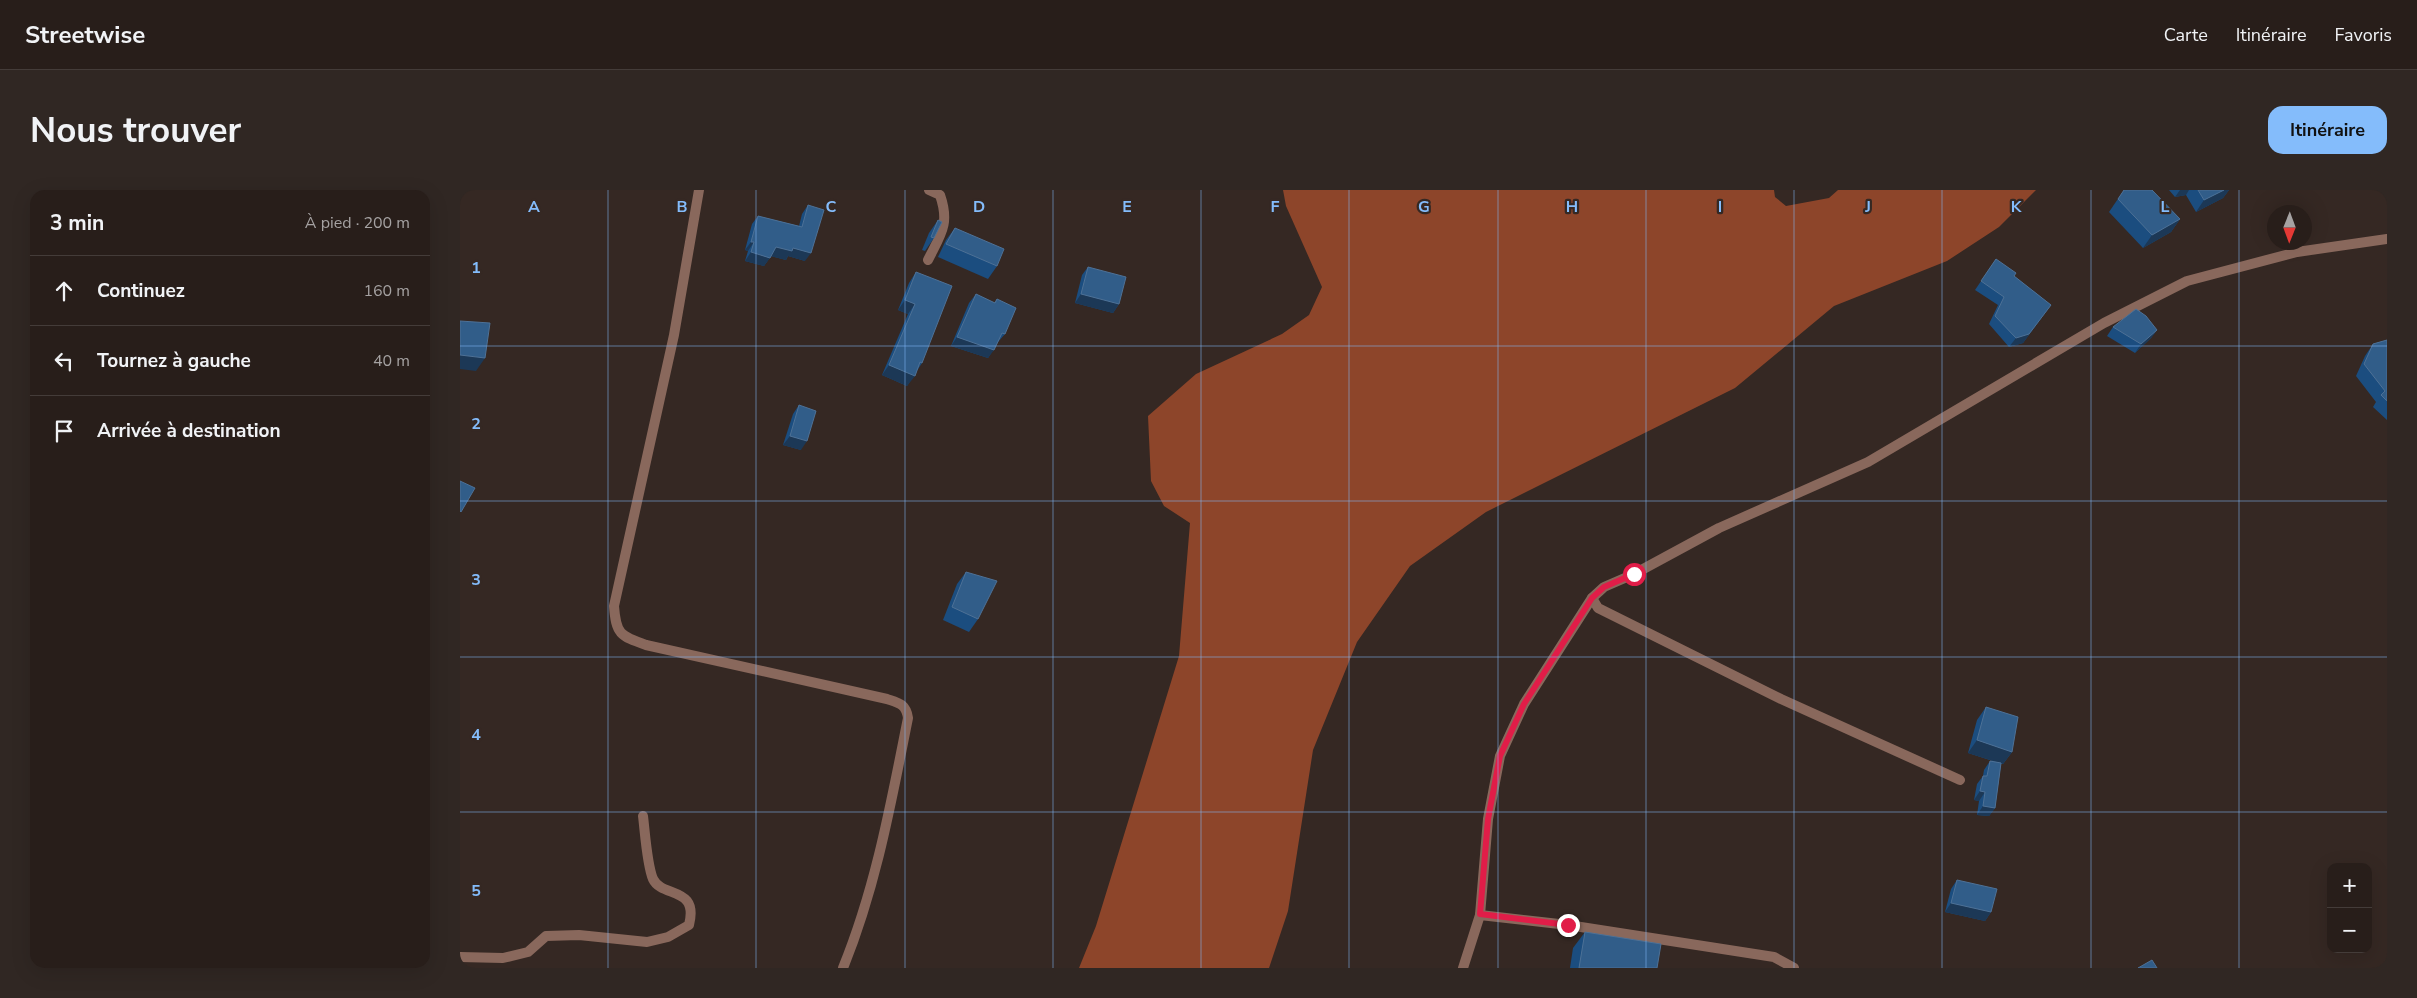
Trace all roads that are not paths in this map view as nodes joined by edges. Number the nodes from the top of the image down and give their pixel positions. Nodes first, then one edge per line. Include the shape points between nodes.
1 (699, 190) edge
2 (928, 190) edge
3 (2387, 239) edge
4 (928, 260) dead end
5 (1592, 598) junction
6 (1960, 780) dead end
7 (643, 816) dead end
8 (1480, 914) junction
9 (460, 957) edge
10 (843, 968) edge
11 (1463, 968) edge
12 (1794, 968) edge

1 - 10 street via 674,335 614,606 615,626 627,638 646,645 887,699 902,704 907,710 890,808 867,904
2 - 4 street via 940,195 946,212 944,229
3 - 5 street via 2297,252 2187,281 2104,323 1868,462 1719,528 1604,587
5 - 6 street via 1598,608 1764,690
5 - 8 street via 1524,704 1500,756 1488,819
7 - 9 street via 653,879 661,889 677,892 688,903 692,915 689,925 668,937 647,942 579,935 546,936 528,952 503,958
8 - 11 street
8 - 12 street via 1774,957

